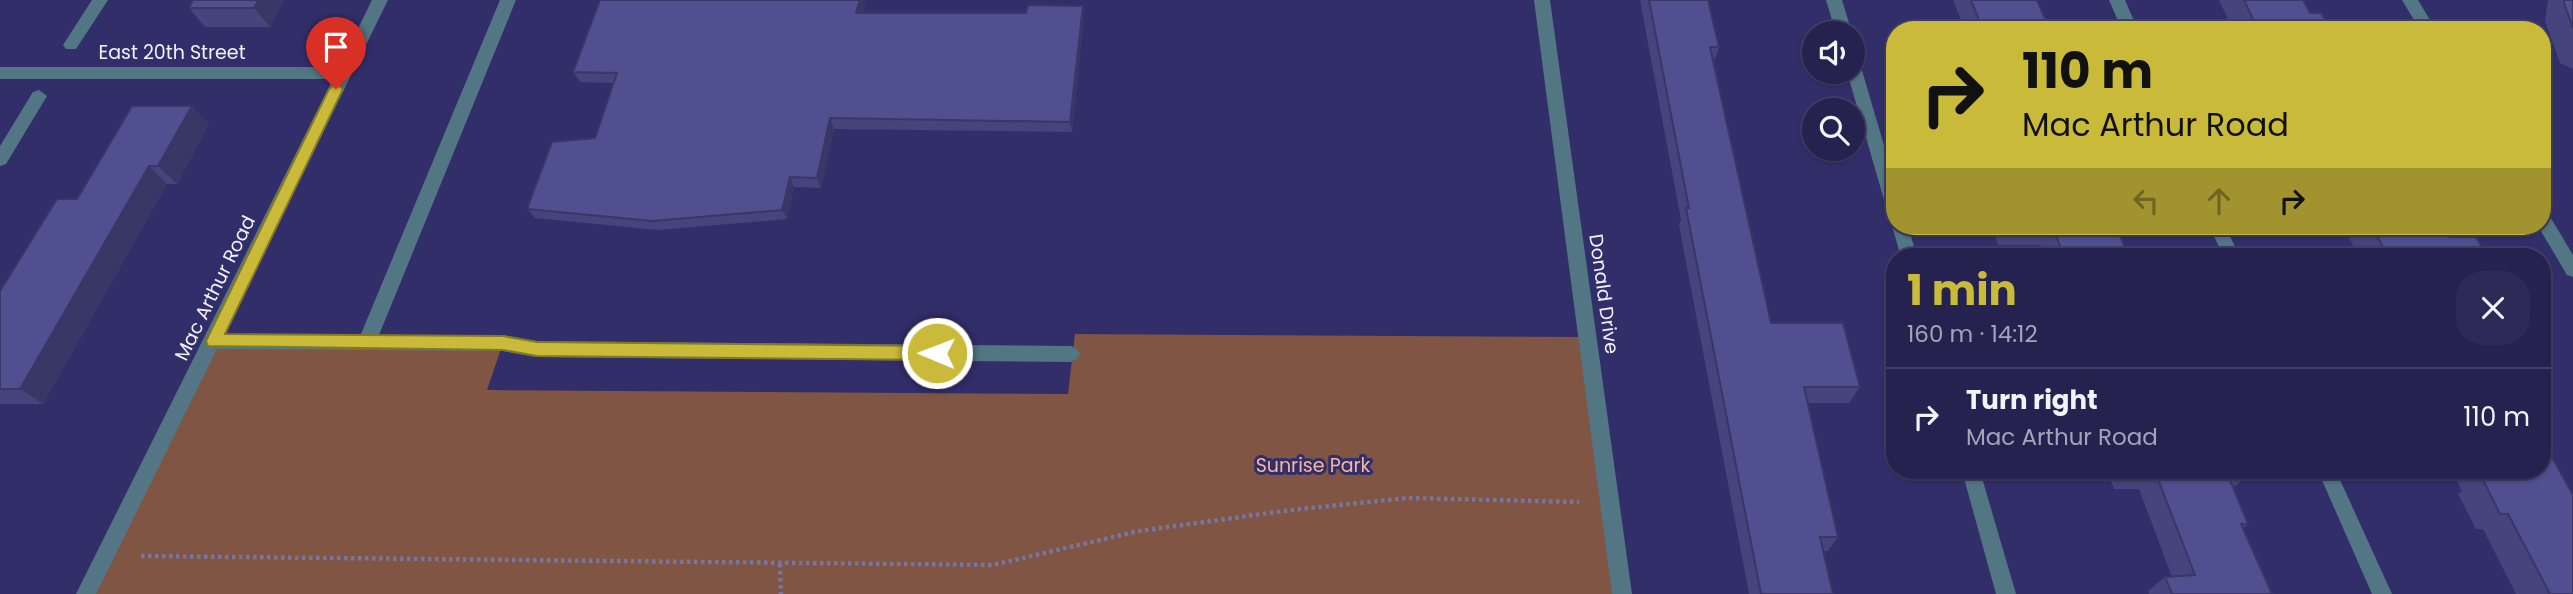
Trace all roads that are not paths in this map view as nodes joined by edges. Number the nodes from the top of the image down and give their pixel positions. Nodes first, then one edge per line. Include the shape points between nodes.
1 (100, 0) edge
2 (380, 0) edge
3 (508, 0) edge
4 (1542, 0) edge
5 (1834, 0) edge
6 (2117, 0) edge
7 (2410, 0) edge
8 (1840, 21) edge
9 (2126, 21) edge
10 (2423, 21) edge
11 (71, 45) dead end
12 (344, 72) junction
13 (0, 73) edge
14 (1858, 84) edge
15 (39, 96) dead end
16 (0, 160) edge
17 (1886, 179) edge
18 (2551, 233) edge
19 (2573, 270) edge
20 (214, 341) junction
21 (366, 342) junction
22 (1071, 354) dead end
23 (1973, 479) edge
24 (2331, 479) edge
25 (86, 594) edge
26 (1622, 594) edge
27 (2006, 594) edge
28 (2382, 594) edge

1 - 11 street
2 - 12 street, Mac Arthur Road
3 - 21 street
4 - 26 street, Donald Drive
5 - 8 street
6 - 9 street
7 - 10 street
12 - 13 street, East 20th Street
12 - 20 street, Mac Arthur Road
14 - 17 street
15 - 16 street
18 - 19 street
20 - 21 street
20 - 25 street, Mac Arthur Road
21 - 22 street via 503,343 537,349
23 - 27 street
24 - 28 street

